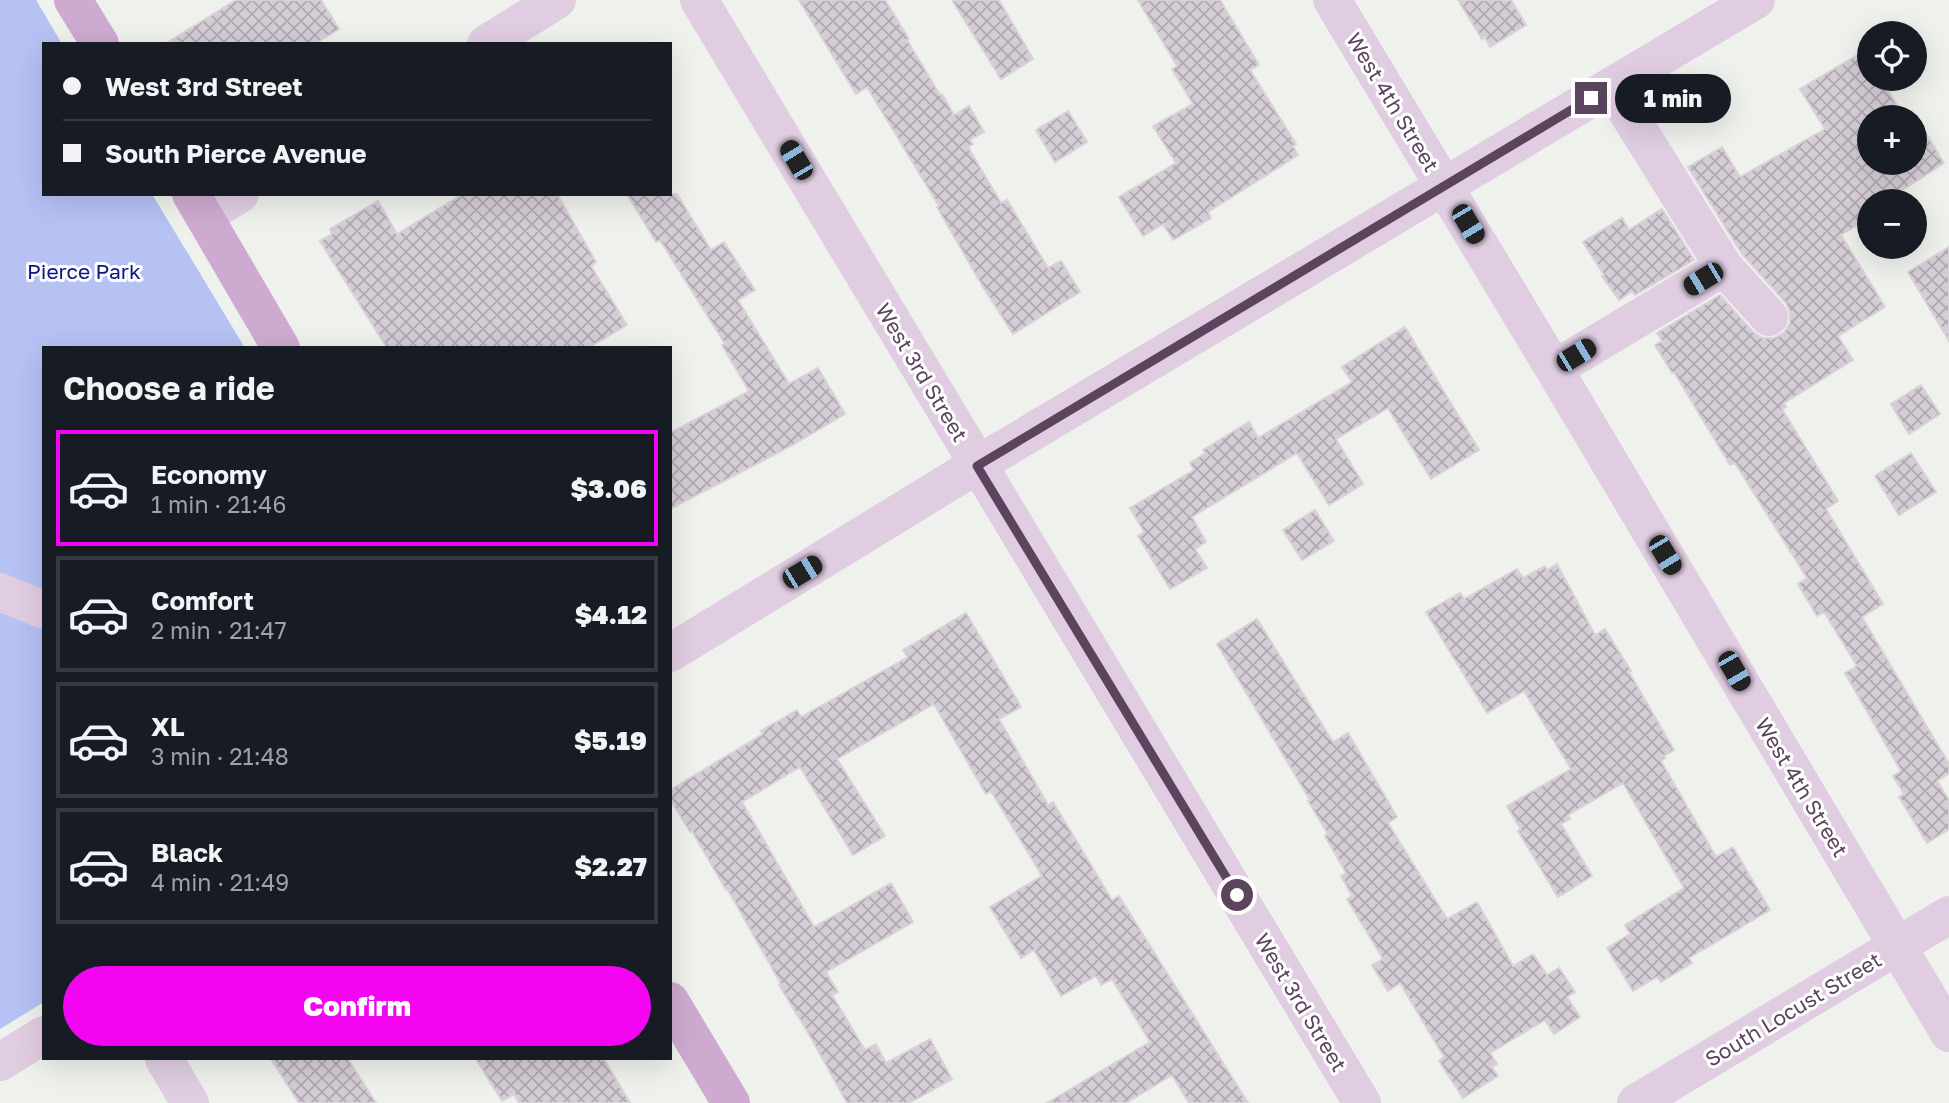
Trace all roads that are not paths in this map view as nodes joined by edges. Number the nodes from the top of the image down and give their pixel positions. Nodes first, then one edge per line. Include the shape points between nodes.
1 (72, 0) edge
2 (557, 0) edge
3 (699, 0) edge
4 (1332, 0) edge
5 (1756, 0) edge
6 (99, 42) edge
7 (489, 42) edge
8 (1611, 86) junction
9 (1444, 186) junction
10 (232, 196) edge
11 (197, 205) edge
12 (1724, 267) junction
13 (1769, 317) dead end
14 (280, 346) edge
15 (1554, 369) junction
16 (977, 466) junction
17 (0, 592) edge
18 (42, 609) edge
19 (672, 652) edge
20 (1949, 915) edge
21 (1897, 947) junction
22 (672, 1004) edge
23 (1949, 1033) edge
24 (42, 1036) edge
25 (165, 1060) edge
26 (0, 1062) edge
27 (190, 1103) edge
28 (732, 1103) edge
29 (1362, 1103) edge
30 (1636, 1103) edge

1 - 6 main road
2 - 7 street
3 - 16 street, West 3rd Street
4 - 9 street, West 4th Street
5 - 8 street
8 - 9 street
8 - 12 street
9 - 15 street, West 4th Street
9 - 16 street
10 - 11 street
11 - 14 main road
12 - 13 street
12 - 15 street
15 - 21 street, West 4th Street
16 - 19 street
16 - 29 street, West 3rd Street
17 - 18 street
20 - 21 street, South Locust Street
21 - 23 street, West 4th Street
21 - 30 street, South Locust Street
22 - 28 main road
24 - 26 street
25 - 27 street

